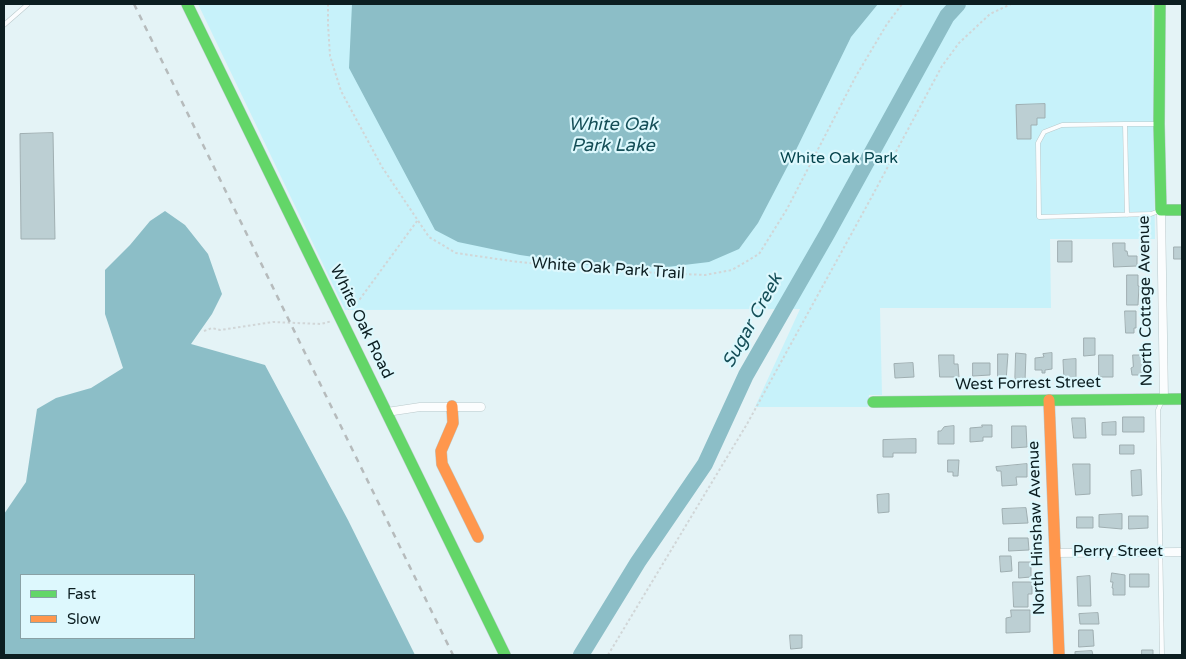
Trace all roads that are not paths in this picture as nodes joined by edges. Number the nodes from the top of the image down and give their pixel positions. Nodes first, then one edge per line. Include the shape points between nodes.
1 (28, 4) edge
2 (187, 4) edge
3 (1160, 4) edge
4 (4, 25) edge
5 (1125, 124) junction
6 (1159, 124) junction
7 (1161, 210) junction
8 (1182, 210) edge
9 (1127, 215) junction
10 (1164, 399) junction
11 (1182, 399) edge
12 (1049, 400) junction
13 (873, 402) dead end
14 (452, 406) junction
15 (481, 407) dead end
16 (387, 412) junction
17 (478, 537) dead end
18 (1160, 552) junction
19 (1182, 552) edge
20 (1054, 553) junction
21 (505, 655) edge
22 (1059, 655) edge
23 (1162, 655) edge

1 - 4 lane
2 - 16 street, White Oak Road
3 - 6 street, North Cottage Avenue
5 - 6 lane
5 - 9 lane
5 - 9 lane via 1062,125 1044,132 1038,143 1037,155 1038,217
6 - 7 street, North Cottage Avenue
7 - 8 street
7 - 9 lane via 1152,214
7 - 10 street, North Cottage Avenue
10 - 11 street, West Forrest Street
10 - 12 street, West Forrest Street
10 - 18 lane, North Cottage Avenue via 1158,410
12 - 13 street, West Forrest Street
12 - 20 street, North Hinshaw Avenue
14 - 15 street
14 - 16 street
14 - 17 street via 453,423 442,451 442,464
16 - 21 street, White Oak Road
18 - 19 street, Perry Street
18 - 20 street, Perry Street
18 - 23 lane, North Cottage Avenue
20 - 22 street, North Hinshaw Avenue

